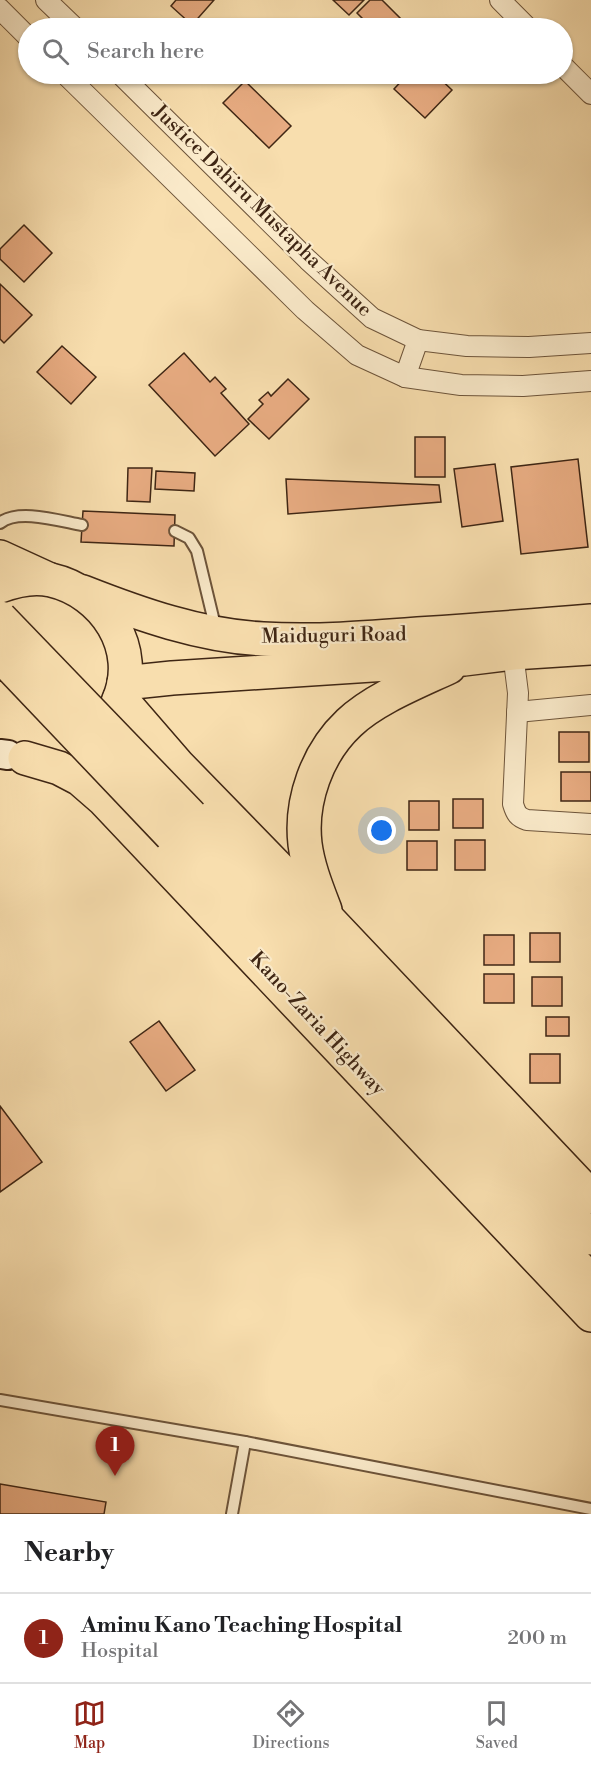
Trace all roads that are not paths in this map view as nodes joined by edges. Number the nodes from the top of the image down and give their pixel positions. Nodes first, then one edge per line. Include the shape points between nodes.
1 (46, 0) edge
2 (500, 0) edge
3 (0, 9) edge
4 (65, 18) edge
5 (518, 18) edge
6 (18, 27) edge
7 (573, 76) edge
8 (75, 84) edge
9 (130, 84) edge
10 (591, 94) edge
11 (418, 340) junction
12 (591, 343) edge
13 (405, 377) junction
14 (591, 381) edge
15 (0, 523) edge
16 (82, 525) dead end
17 (175, 531) dead end
18 (0, 556) edge
19 (49, 579) junction
20 (0, 586) edge
21 (82, 592) junction
22 (0, 618) edge
23 (591, 621) edge
24 (217, 633) junction
25 (591, 648) edge
26 (513, 653) junction
27 (0, 655) edge
28 (464, 659) junction
29 (122, 691) junction
30 (591, 705) edge
31 (517, 712) junction
32 (8, 755) edge
33 (591, 824) edge
34 (181, 826) junction
35 (327, 918) junction
36 (591, 1197) edge
37 (591, 1238) edge
38 (591, 1281) edge
39 (591, 1315) edge
40 (0, 1400) edge
41 (245, 1442) junction
42 (591, 1509) edge
43 (232, 1514) edge

1 - 4 street
2 - 5 street
3 - 6 street
7 - 10 street
8 - 13 street via 305,310 357,355
9 - 11 street, Justice Dahiru Mustapha Avenue via 372,318
11 - 12 street, Justice Dahiru Mustapha Avenue via 467,346
11 - 13 street
13 - 14 street via 461,385
15 - 16 lane via 29,516
17 - 24 lane via 189,538 197,551
18 - 19 highway, Maiduguri Road
19 - 20 highway via 20,579
19 - 21 highway, Maiduguri Road
21 - 24 highway, Maiduguri Road via 131,611
21 - 29 highway via 103,610 118,633 125,659
22 - 34 highway, bridge
23 - 24 highway, Maiduguri Road via 312,640
25 - 26 highway, Maiduguri Road
26 - 28 highway, Maiduguri Road
26 - 31 street
27 - 34 highway, bridge
28 - 29 highway, Maiduguri Road via 172,678
28 - 35 highway via 374,705 349,723 318,765 306,807 305,844
29 - 32 highway via 109,720 93,737 72,750 49,758
29 - 35 highway via 178,765
30 - 31 street
31 - 33 street via 515,812 528,820
32 - 39 highway, Kano-Zaria Highway via 59,768 80,779 103,799
34 - 37 highway via 448,1085
34 - 38 highway
35 - 36 highway
40 - 41 lane
41 - 42 lane
41 - 43 lane

